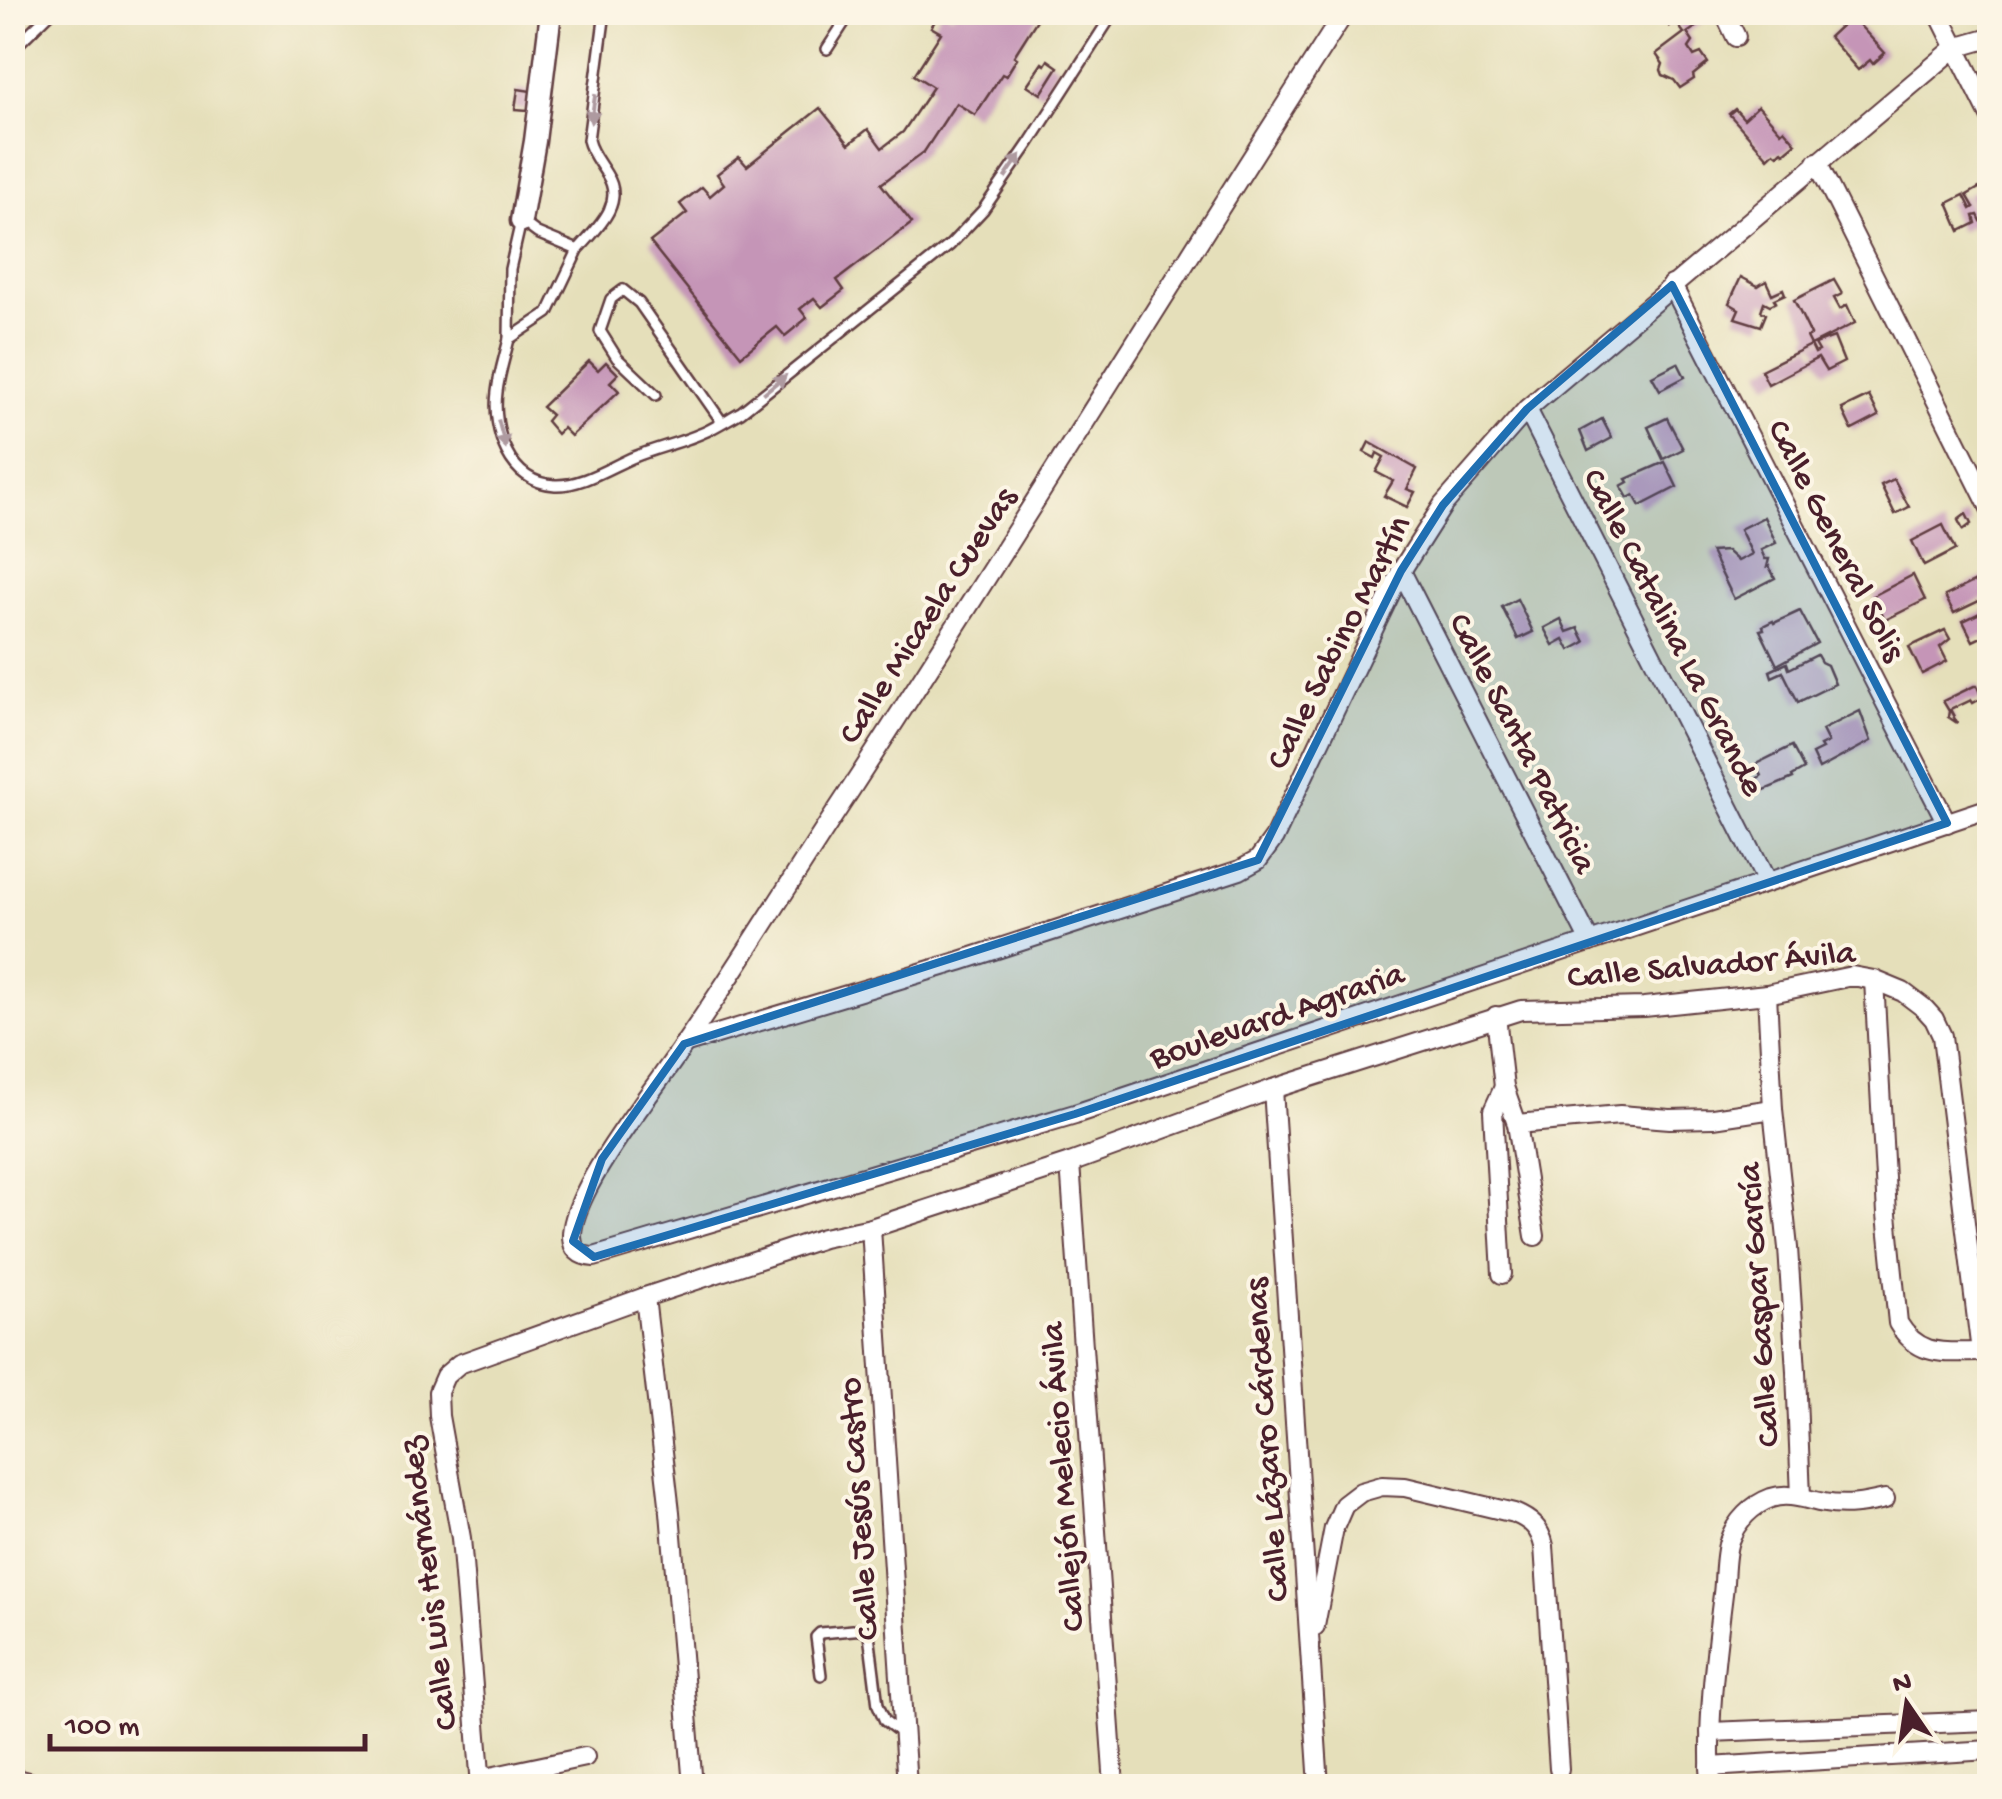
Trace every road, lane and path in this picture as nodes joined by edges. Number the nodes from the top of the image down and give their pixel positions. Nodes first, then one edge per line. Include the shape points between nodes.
1 (51, 12) edge
2 (551, 12) edge
3 (605, 12) edge
4 (851, 12) edge
5 (1114, 12) edge
6 (1345, 12) edge
7 (1724, 12) edge
8 (1938, 12) edge
9 (1736, 37) dead end
10 (1990, 38) edge
11 (1955, 48) junction
12 (828, 49) dead end
13 (12, 50) edge
14 (1990, 116) edge
15 (1817, 162) junction
16 (521, 220) junction
17 (578, 250) junction
18 (1672, 286) junction
19 (509, 339) junction
20 (656, 395) dead end
21 (1528, 409) junction
22 (722, 422) junction
23 (1990, 508) edge
24 (1401, 571) junction
25 (1990, 808) edge
26 (1948, 823) junction
27 (1768, 882) junction
28 (1590, 942) junction
29 (1874, 980) junction
30 (1767, 994) junction
31 (1496, 1016) junction
32 (684, 1044) junction
33 (1504, 1086) junction
34 (1273, 1089) junction
35 (1773, 1109) junction
36 (1517, 1124) junction
37 (1070, 1162) junction
38 (871, 1228) junction
39 (1535, 1236) dead end
40 (579, 1251) joint
41 (1502, 1274) dead end
42 (644, 1297) junction
43 (1985, 1351) edge
44 (1800, 1497) junction
45 (1885, 1500) dead end
46 (1310, 1650) junction
47 (821, 1675) dead end
48 (1990, 1721) edge
49 (1710, 1732) junction
50 (903, 1735) junction
51 (1990, 1750) edge
52 (585, 1757) dead end
53 (1559, 1769) dead end
54 (1710, 1777) edge
55 (12, 1778) edge
56 (481, 1782) edge
57 (43, 1786) edge
58 (694, 1786) edge
59 (906, 1786) edge
60 (1114, 1786) edge
61 (1319, 1786) edge

1 - 13 lane
2 - 16 street
3 -> 17 lane via 588,140 611,180 614,202
4 - 12 lane
22 -> 5 lane via 961,233
6 - 32 street, Calle Micaela Cuevas
7 - 9 street
8 - 11 street
10 - 11 street, Calle Sabino Martín
11 - 14 street
11 - 15 street, Calle Sabino Martín
15 - 18 street, Calle Sabino Martín
15 - 23 street
16 - 17 lane
16 - 19 lane via 510,269
17 - 19 lane via 548,313
18 - 21 street, Calle Sabino Martín
18 - 26 street, Calle General Solis
19 -> 22 lane via 496,394 499,427 517,470 531,480 556,486 580,480
20 - 22 lane via 600,331 611,300 623,290
21 - 24 street, Calle Sabino Martín via 1444,505
21 - 27 street, Calle Catalina La Grande
24 - 28 street, Calle Santa Patricia
24 - 32 street, Calle Sabino Martín via 1258,860 960,961
25 - 26 street, Boulevard Agraria
26 - 27 street, Boulevard Agraria
27 - 28 street, Boulevard Agraria
28 - 40 street, Boulevard Agraria via 1075,1114 594,1257
29 - 30 street, Calle Salvador Ávila via 1852,976
29 - 43 street, Calle Salvador Ávila via 1924,1008 1942,1036
29 - 43 street via 1898,1323 1920,1347
30 - 31 street, Calle Salvador Ávila
30 - 35 street, Calle Gaspar García
31 - 33 street
31 - 34 street, Calle Salvador Ávila
32 - 40 street, Calle Micaela Cuevas via 602,1159 572,1224
33 - 36 street
33 - 41 street via 1493,1111
34 - 37 street, Calle Salvador Ávila
34 - 46 street, Calle Lázaro Cárdenas
35 - 36 street, Calle Gaspar García via 1713,1118
35 - 44 street, Calle Gaspar García via 1790,1266
36 - 39 street
37 - 38 street, Calle Salvador Ávila
37 - 60 street, Callejón Melecio Ávila
38 - 42 street
38 - 50 street, Calle Jesús Castro
42 - 56 street, Calle Luis Hernández via 459,1364 438,1392 461,1538
42 - 58 street
44 - 45 street via 1854,1506
44 - 49 street via 1776,1496 1753,1506 1729,1541
46 - 53 street via 1334,1528 1344,1505 1360,1492 1405,1488 1526,1518 1544,1546
46 - 61 street, Calle Lázaro Cárdenas
47 - 50 lane via 816,1637 864,1629 878,1705
48 - 49 street
49 - 54 street
50 - 59 street, Calle Jesús Castro
51 - 54 street
52 - 56 street
55 - 57 street

